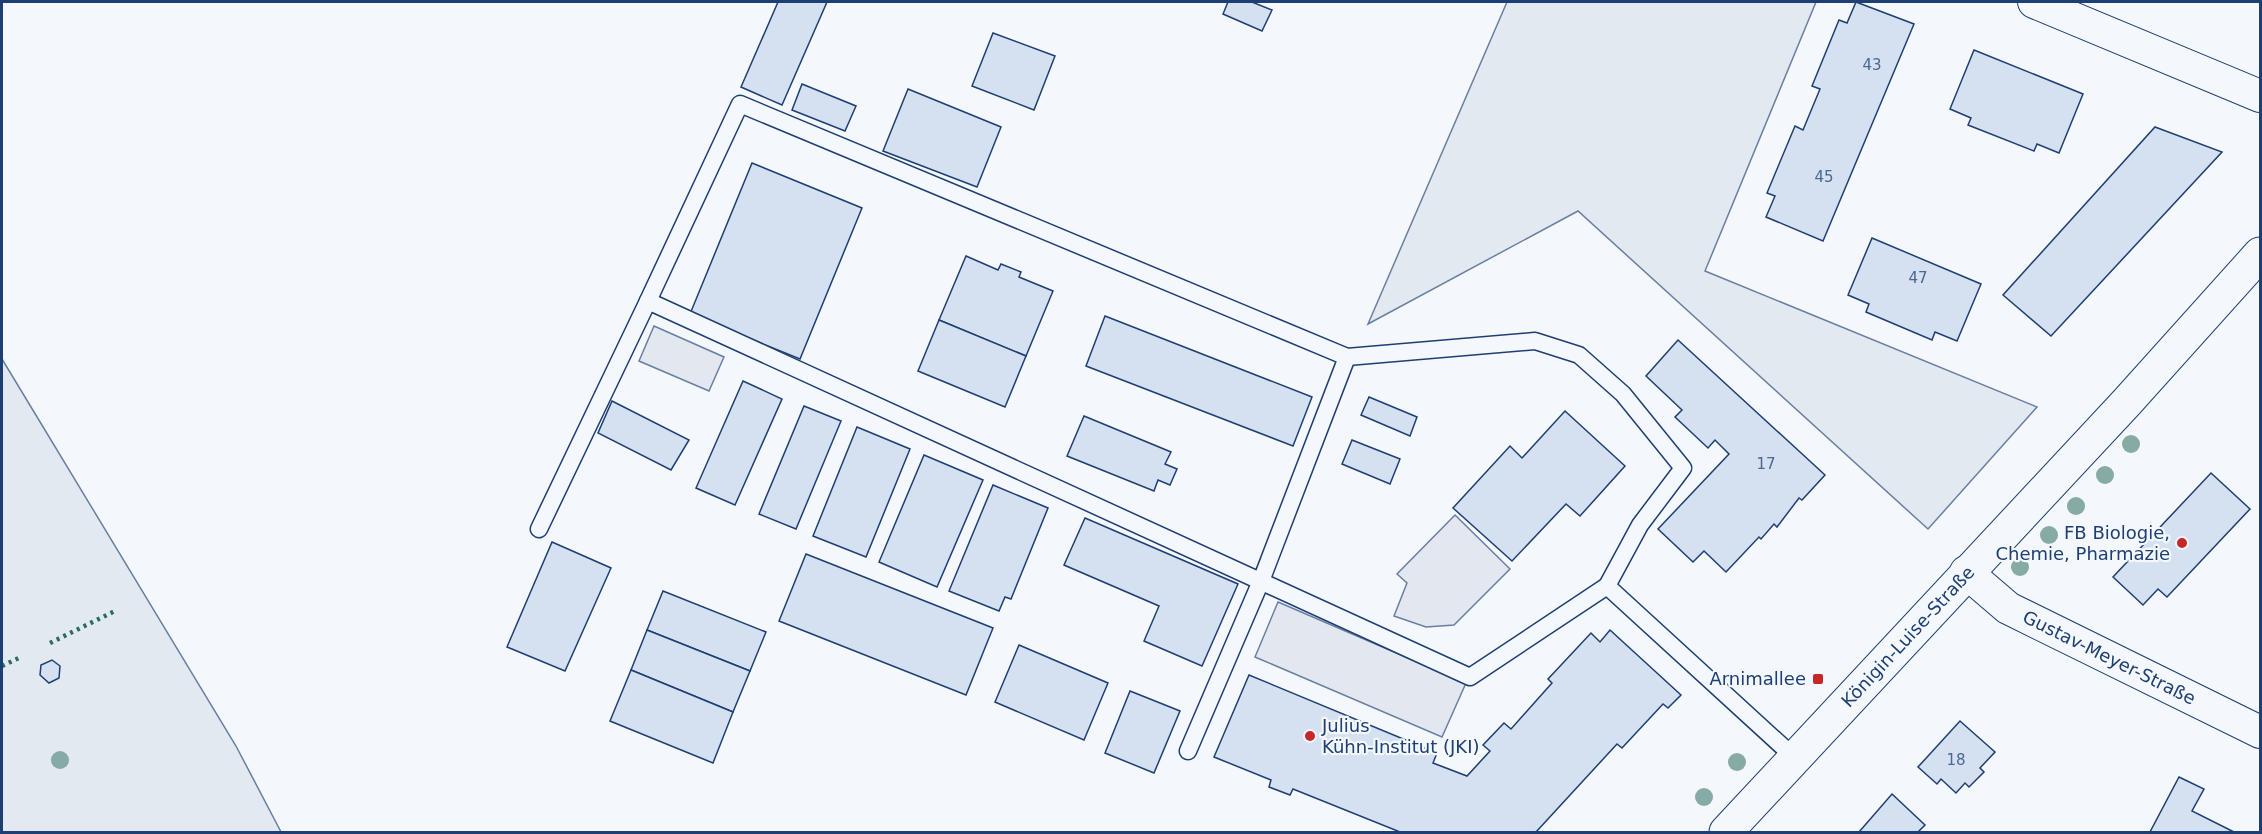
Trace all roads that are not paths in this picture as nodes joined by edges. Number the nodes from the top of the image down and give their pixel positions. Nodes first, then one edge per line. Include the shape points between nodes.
1 (2034, 2) edge
2 (2260, 96) edge
3 (2260, 254) edge
4 (648, 301) junction
5 (1347, 357) junction
6 (539, 529) dead end
7 (1966, 572) junction
8 (1261, 581) junction
9 (1607, 586) junction
10 (2260, 732) edge
11 (1188, 751) dead end
12 (1795, 758) junction
13 (1726, 832) edge

1 - 2 street
3 - 7 main road, Königin-Luise-Straße
4 - 5 lane via 740,105
4 - 6 lane
4 - 8 lane
5 - 8 lane
5 - 9 lane via 1535,341 1579,355 1623,394 1683,468 1640,525
7 - 10 street, Gustav-Meyer-Straße via 2008,608
7 - 12 main road, Königin-Luise-Straße
8 - 9 lane via 1470,677
8 - 11 lane
9 - 12 lane
12 - 13 main road, Königin-Luise-Straße

